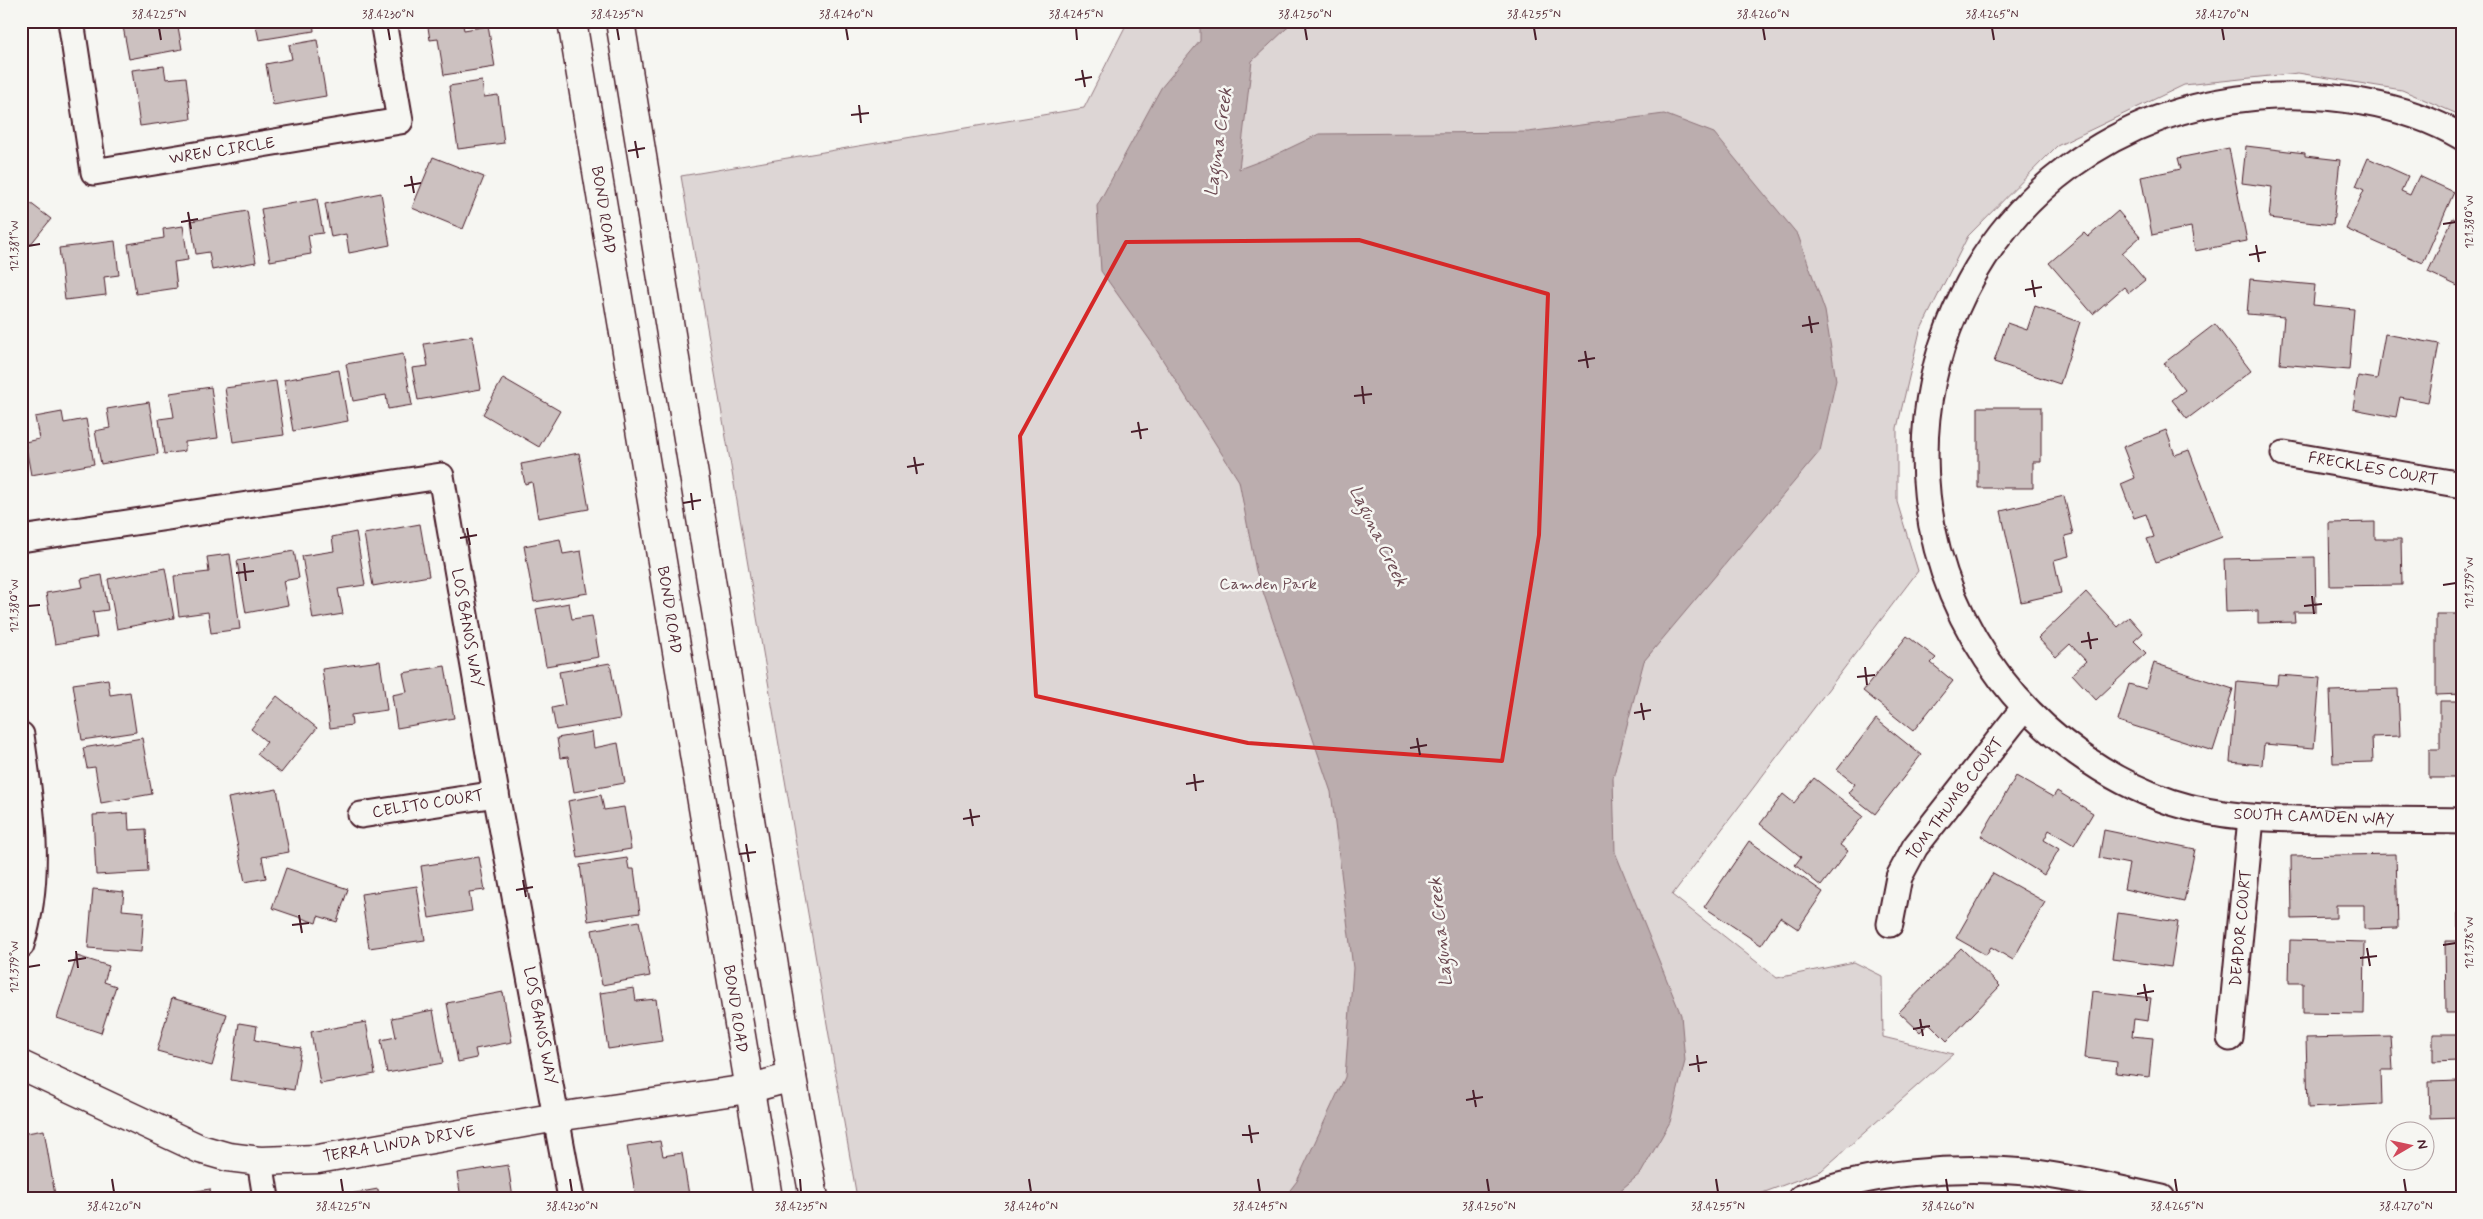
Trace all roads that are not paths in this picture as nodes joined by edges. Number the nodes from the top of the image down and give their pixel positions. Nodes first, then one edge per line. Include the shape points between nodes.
1 (71, 21) edge
2 (383, 21) edge
3 (572, 21) edge
4 (620, 21) edge
5 (2462, 137) edge
6 (2284, 454) dead end
7 (2462, 485) edge
8 (21, 539) edge
9 (2024, 708) junction
10 (21, 735) edge
11 (496, 794) junction
12 (361, 815) dead end
13 (2251, 818) junction
14 (2462, 821) edge
15 (1890, 924) dead end
16 (21, 945) edge
17 (2230, 1038) dead end
18 (21, 1065) edge
19 (792, 1077) junction
20 (748, 1089) junction
21 (557, 1117) junction
22 (260, 1162) junction
23 (1810, 1196) edge
24 (266, 1198) edge
25 (571, 1198) edge
26 (768, 1198) edge
27 (814, 1198) edge
28 (2162, 1198) edge

1 - 2 street, WREN CIRCLE via 94,172 400,121
3 - 20 main road, BOND ROAD
4 - 19 main road
5 - 9 street, SOUTH CAMDEN WAY via 2416,116 2321,96 2263,97 2202,105 2144,123 2090,152 2042,189 1999,237 1961,298 1939,357 1926,419 1926,482 1935,544 1956,603 1986,658
6 - 7 street, FRECKLES COURT
8 - 11 street, LOS BANOS WAY via 441,476
9 - 13 street, SOUTH CAMDEN WAY via 2084,756 2139,789 2199,810
9 - 15 street, TOM THUMB COURT via 1915,847 1899,877
10 - 16 street via 34,832 35,865 32,898
11 - 12 street, CELITO COURT
11 - 21 street, LOS BANOS WAY
13 - 14 street, SOUTH CAMDEN WAY
13 - 17 street, DEADOR COURT
18 - 22 main road, TERRA LINDA DRIVE via 200,1149
19 - 20 main road, TERRA LINDA DRIVE
19 - 27 main road
20 - 21 main road, TERRA LINDA DRIVE
20 - 26 main road, BOND ROAD
21 - 22 main road, TERRA LINDA DRIVE via 318,1159
21 - 25 street, LOS BANOS WAY
22 - 24 street
23 - 28 street via 1853,1183 1910,1174 1968,1170 2056,1176

